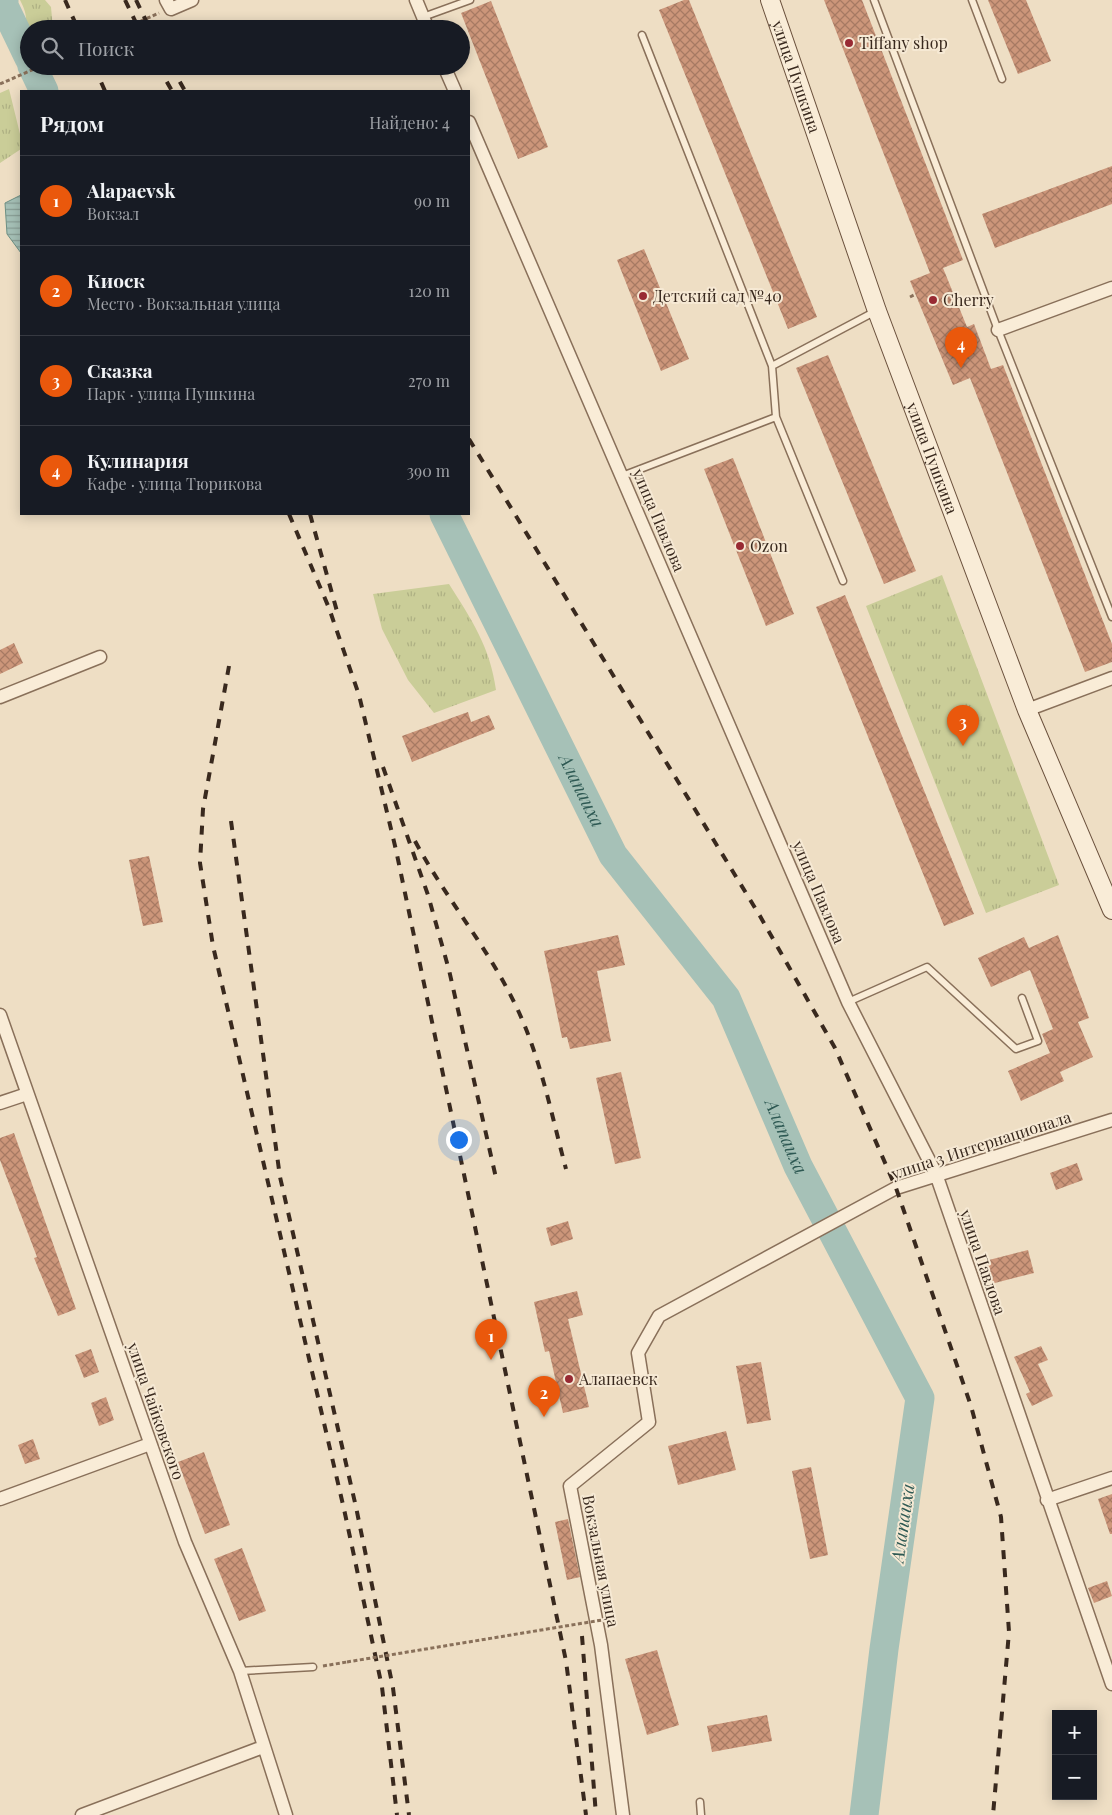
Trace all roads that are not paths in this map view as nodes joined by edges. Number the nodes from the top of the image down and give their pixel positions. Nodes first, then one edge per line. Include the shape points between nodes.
1 (192, 0) edge
2 (416, 0) edge
3 (470, 0) edge
4 (770, 0) edge
5 (874, 0) edge
6 (972, 0) edge
7 (168, 4) edge
8 (425, 20) edge
9 (432, 20) edge
10 (642, 35) dead end
11 (448, 75) edge
12 (1002, 79) dead end
13 (455, 90) edge
14 (470, 124) edge
15 (1112, 288) edge
16 (877, 311) junction
17 (998, 330) junction
18 (772, 366) junction
19 (776, 417) junction
20 (622, 476) junction
21 (843, 581) dead end
22 (1111, 612) edge
23 (100, 657) dead end
24 (1112, 678) edge
25 (0, 697) edge
26 (1027, 710) junction
27 (1112, 910) edge
28 (1022, 998) dead end
29 (848, 1002) junction
30 (0, 1015) edge
31 (27, 1094) junction
32 (0, 1103) edge
33 (1112, 1120) edge
34 (936, 1174) junction
35 (808, 1234) joint
36 (150, 1444) junction
37 (1112, 1478) edge
38 (0, 1499) edge
39 (1047, 1500) junction
40 (313, 1667) road end
41 (240, 1671) junction
42 (1112, 1684) edge
43 (263, 1748) junction
44 (700, 1802) dead end
45 (82, 1815) edge
46 (286, 1815) edge
47 (623, 1815) edge
48 (702, 1815) edge

1 - 7 street
2 - 8 street
3 - 9 lane
4 - 16 street, улица Пушкина
5 - 17 lane
6 - 12 lane
10 - 18 lane
11 - 13 street
14 - 20 street, улица Павлова
15 - 17 street
16 - 18 lane
16 - 26 street, улица Пушкина
17 - 22 lane
18 - 19 lane
19 - 20 lane
19 - 21 lane
20 - 29 street, улица Павлова
23 - 25 street
24 - 26 street
26 - 27 street, улица Пушкина
28 - 29 lane via 1038,1041 1016,1049 927,967
29 - 34 street, улица Павлова
30 - 31 street, улица Чайковского
31 - 32 street
31 - 36 street, улица Чайковского
33 - 34 street, улица 3 Интернационала
34 - 35 street, улица 3 Интернационала via 896,1188
34 - 39 street, улица Павлова
35 - 47 street, Вокзальная улица via 659,1316 638,1353 650,1422 570,1486 601,1645
36 - 38 street
36 - 41 street, улица Чайковского via 185,1542
37 - 39 street
39 - 42 street, улица Павлова
40 - 41 lane
41 - 43 street, улица Чайковского
43 - 45 street
43 - 46 street, улица Чайковского
44 - 48 lane

